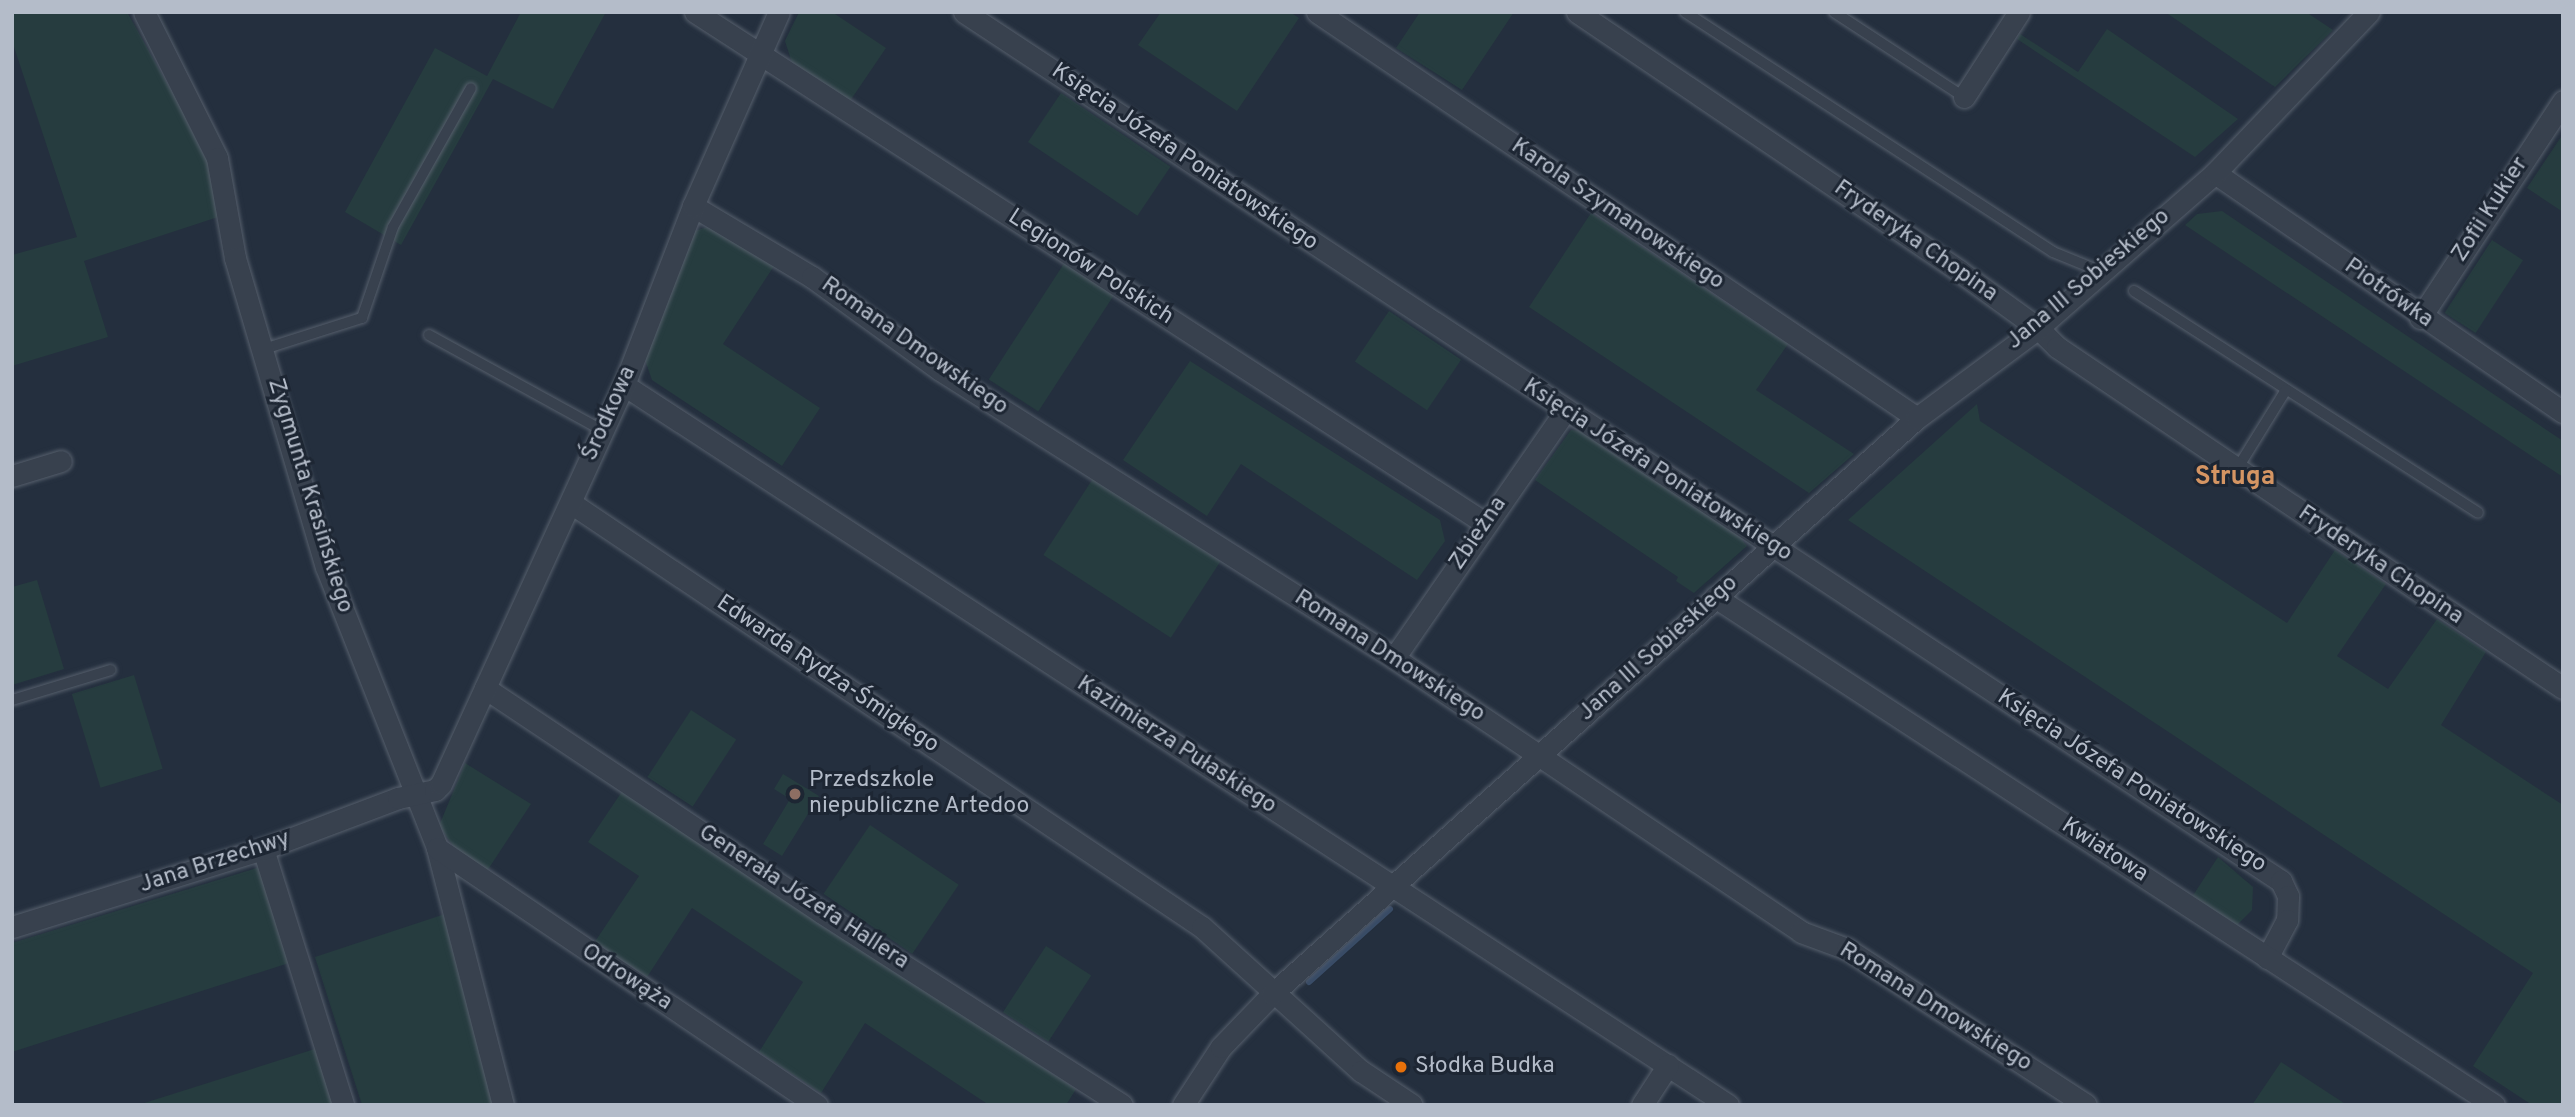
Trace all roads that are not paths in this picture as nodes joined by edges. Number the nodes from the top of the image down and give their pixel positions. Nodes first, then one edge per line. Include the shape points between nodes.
1 (695, 12) edge
2 (779, 12) edge
3 (964, 12) edge
4 (1317, 12) edge
5 (1577, 12) edge
6 (1685, 12) edge
7 (1834, 12) edge
8 (2019, 12) edge
9 (2370, 12) edge
10 (155, 23) edge
11 (760, 55) junction
12 (471, 88) dead end
13 (1964, 97) joint
14 (2563, 101) edge
15 (2215, 173) junction
16 (693, 205) junction
17 (2102, 272) junction
18 (2134, 291) dead end
19 (2420, 318) junction
20 (2038, 328) junction
21 (429, 335) dead end
22 (264, 349) junction
23 (624, 385) junction
24 (2286, 390) junction
25 (1565, 411) junction
26 (2563, 412) edge
27 (1917, 418) junction
28 (602, 430) junction
29 (61, 461) dead end
30 (2237, 469) junction
31 (12, 476) edge
32 (571, 503) junction
33 (2478, 513) dead end
34 (1485, 523) junction
35 (1774, 548) junction
36 (1716, 597) junction
37 (1394, 658) junction
38 (111, 670) dead end
39 (485, 688) junction
40 (2563, 688) edge
41 (12, 700) edge
42 (1540, 758) junction
43 (416, 794) junction
44 (272, 842) junction
45 (437, 848) junction
46 (1393, 887) junction
47 (12, 927) edge
48 (2267, 958) junction
49 (1272, 994) junction
50 (1668, 1065) junction
51 (343, 1105) edge
52 (503, 1105) edge
53 (817, 1105) edge
54 (1122, 1105) edge
55 (1183, 1105) edge
56 (1412, 1105) edge
57 (1642, 1105) edge
58 (1728, 1105) edge
59 (2086, 1105) edge
60 (2494, 1105) edge

1 - 11 street, Legionów Polskich
2 - 11 street, Środkowa
3 - 25 street, Księcia Józefa Poniatowskiego
4 - 27 street, Karola Szymanowskiego
5 - 20 street, Fryderyka Chopina
6 - 17 lane via 2053,252
7 - 13 lane
8 - 13 street
9 - 15 street, Jana III Sobieskiego
10 - 22 street, Zygmunta Krasińskiego via 217,158 235,258
11 - 16 street, Środkowa
11 - 34 street, Legionów Polskich
12 - 22 lane via 393,227 362,318
14 - 19 street, Zofii Kukier
15 - 17 street, Jana III Sobieskiego
15 - 19 street, Piotrówka
16 - 23 street, Środkowa
16 - 37 street, Romana Dmowskiego via 790,262 940,370
17 - 20 street, Jana III Sobieskiego
18 - 24 lane
19 - 26 street, Piotrówka
20 - 27 street, Jana III Sobieskiego
20 - 30 street, Fryderyka Chopina via 2057,347
21 - 28 lane
22 - 43 street, Zygmunta Krasińskiego via 315,508 326,567
23 - 28 street, Środkowa
23 - 46 street, Kazimierza Pułaskiego
24 - 30 lane
24 - 33 lane
25 - 34 street, Zbieżna
25 - 35 street, Księcia Józefa Poniatowskiego
27 - 35 street, Jana III Sobieskiego
28 - 32 street, Środkowa
29 - 31 street
30 - 40 street, Fryderyka Chopina
32 - 39 street, Środkowa
32 - 49 street, Edwarda Rydza-Śmigłego via 1202,927
34 - 37 street, Zbieżna
35 - 36 street, Jana III Sobieskiego
35 - 48 street, Księcia Józefa Poniatowskiego via 2281,881 2288,897 2287,920
36 - 42 street, Jana III Sobieskiego
36 - 48 street, Kwiatowa
37 - 42 street, Romana Dmowskiego
38 - 41 lane
39 - 43 street, Środkowa via 441,784
39 - 54 street, Generała Józefa Hallera via 822,913
42 - 46 street, Jana III Sobieskiego
42 - 59 street, Romana Dmowskiego via 1801,932 1847,949
43 - 44 street, Jana Brzechwy
43 - 45 street, Zygmunta Krasińskiego
44 - 47 street, Jana Brzechwy
44 - 51 street
45 - 52 street, Zygmunta Krasińskiego
45 - 53 street, Odrowąża
46 - 49 street, Jana III Sobieskiego
46 - 50 street, Kazimierza Pułaskiego
48 - 60 street, Kwiatowa
49 - 55 street, Jana III Sobieskiego via 1221,1047
49 - 56 street, Edwarda Rydza-Śmigłego via 1361,1071
50 - 57 street
50 - 58 street, Kazimierza Pułaskiego

